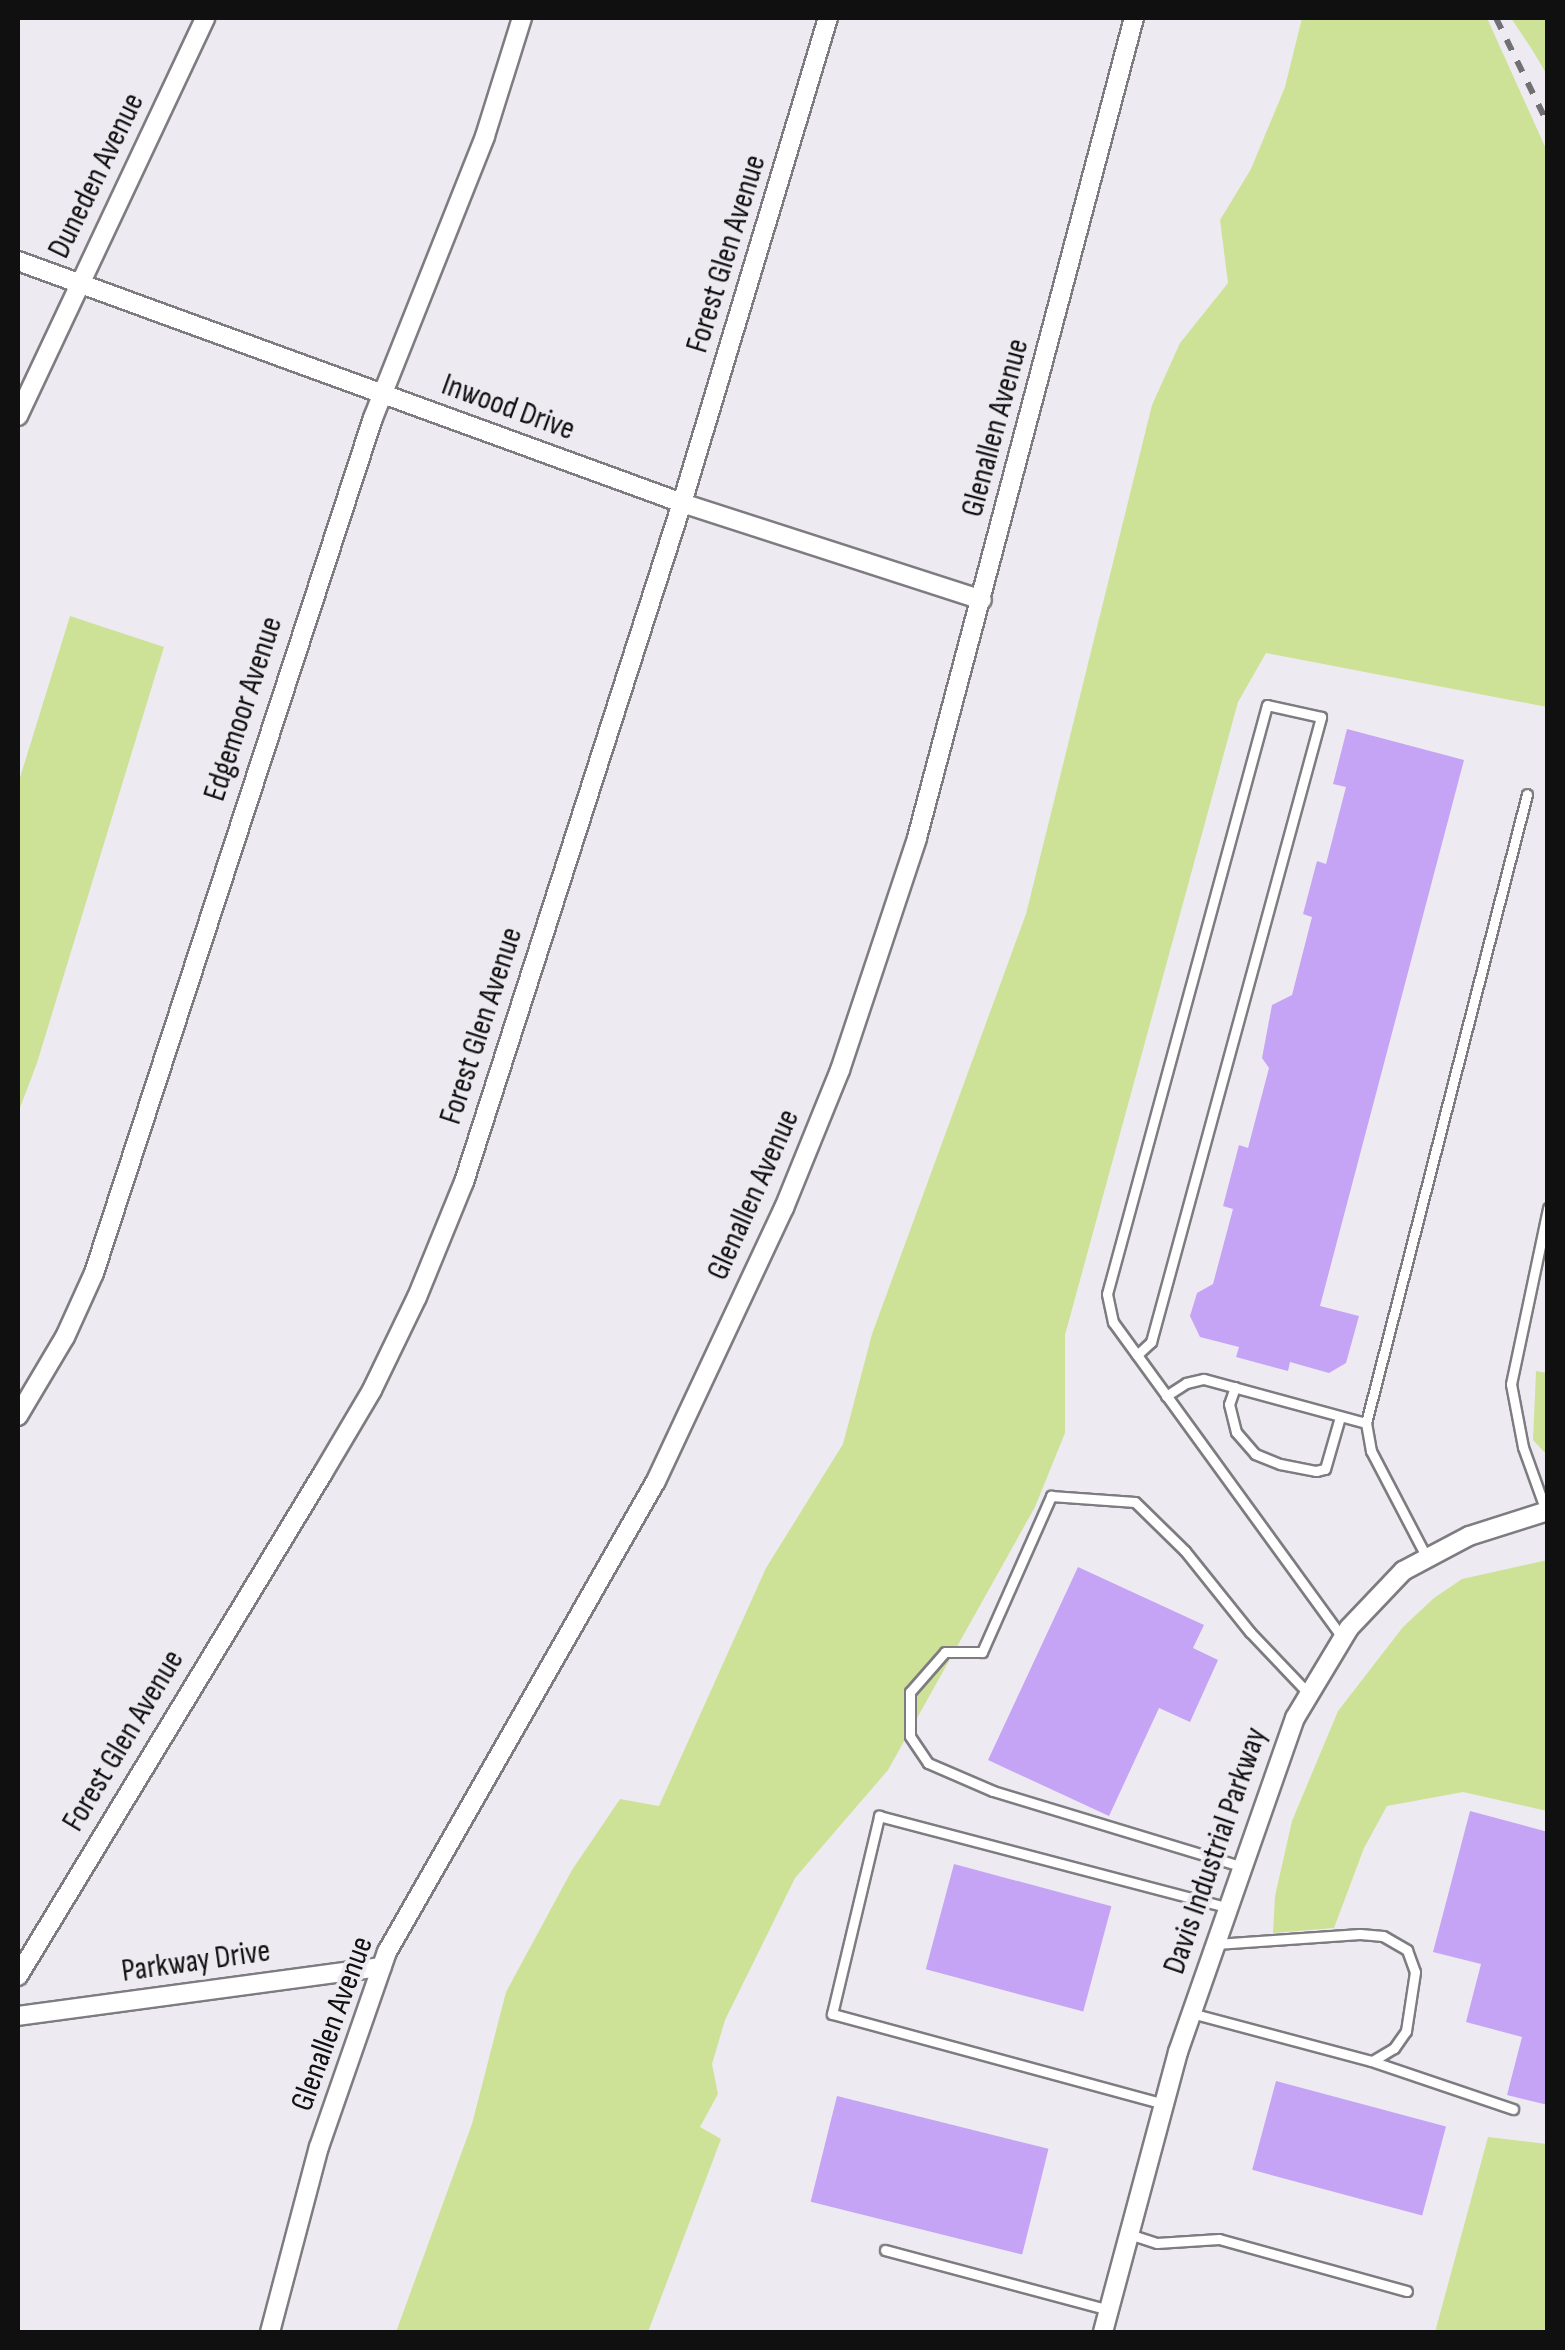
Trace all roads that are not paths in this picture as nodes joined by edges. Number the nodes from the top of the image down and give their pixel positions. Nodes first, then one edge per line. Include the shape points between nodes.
1 (205, 18) edge
2 (522, 18) edge
3 (828, 18) edge
4 (1134, 18) edge
5 (18, 261) edge
6 (79, 282) junction
7 (381, 394) junction
8 (18, 416) edge
9 (682, 503) junction
10 (982, 600) junction
11 (1527, 794) dead end
12 (1548, 1208) edge
13 (1137, 1355) junction
14 (1234, 1387) junction
15 (1166, 1396) junction
16 (18, 1416) edge
17 (1340, 1417) junction
18 (1366, 1423) junction
19 (1547, 1512) edge
20 (1427, 1558) junction
21 (1342, 1640) junction
22 (1309, 1694) junction
23 (1240, 1866) junction
24 (1226, 1907) junction
25 (1214, 1944) junction
26 (382, 1967) junction
27 (18, 1976) edge
28 (1192, 2013) junction
29 (18, 2016) edge
30 (1372, 2061) junction
31 (1164, 2104) junction
32 (1514, 2109) dead end
33 (1130, 2234) junction
34 (885, 2250) dead end
35 (1407, 2291) dead end
36 (1109, 2310) junction
37 (270, 2332) edge
38 (1103, 2332) edge

1 - 6 street, Duneden Avenue
2 - 7 street, Edgemoor Avenue via 467,185
3 - 9 street, Forest Glen Avenue
4 - 10 street, Glenallen Avenue
5 - 6 street, Inwood Drive
6 - 7 street, Inwood Drive
6 - 8 street, Duneden Avenue
7 - 9 street, Inwood Drive
7 - 16 street, Edgemoor Avenue via 94,1273
9 - 10 street, Inwood Drive
9 - 27 street, Forest Glen Avenue via 464,1182 417,1296 372,1390
10 - 26 street, Glenallen Avenue via 875,970 784,1208 656,1481
11 - 18 lane
12 - 19 lane via 1511,1384 1522,1446
13 - 13 lane via 1113,1322 1107,1294 1267,705 1320,717 1151,1342
13 - 15 lane
14 - 15 lane via 1204,1379
14 - 17 lane
14 - 17 lane via 1229,1404 1236,1432 1256,1454 1280,1464 1325,1469
15 - 21 lane
17 - 18 lane
18 - 20 lane via 1371,1451
19 - 20 street, Davis Industrial Parkway via 1469,1536
20 - 21 street, Davis Industrial Parkway via 1402,1571
21 - 22 street, Davis Industrial Parkway
22 - 23 street, Davis Industrial Parkway
22 - 23 lane via 1135,1502 1052,1496 982,1652 944,1652 910,1692 910,1736 928,1763 993,1791
23 - 24 street, Davis Industrial Parkway
24 - 25 street, Davis Industrial Parkway
24 - 31 lane via 879,1816 832,2014
25 - 28 street, Davis Industrial Parkway
25 - 30 lane via 1360,1934 1382,1936 1407,1950 1415,1972 1406,2032 1384,2058
26 - 29 street, Parkway Drive
26 - 37 street, Glenallen Avenue via 319,2147
28 - 30 lane
28 - 31 street, Davis Industrial Parkway
30 - 32 lane
31 - 33 street, Davis Industrial Parkway
33 - 35 lane via 1157,2243 1219,2239
33 - 36 street, Davis Industrial Parkway
34 - 36 lane
36 - 38 street, Davis Industrial Parkway

